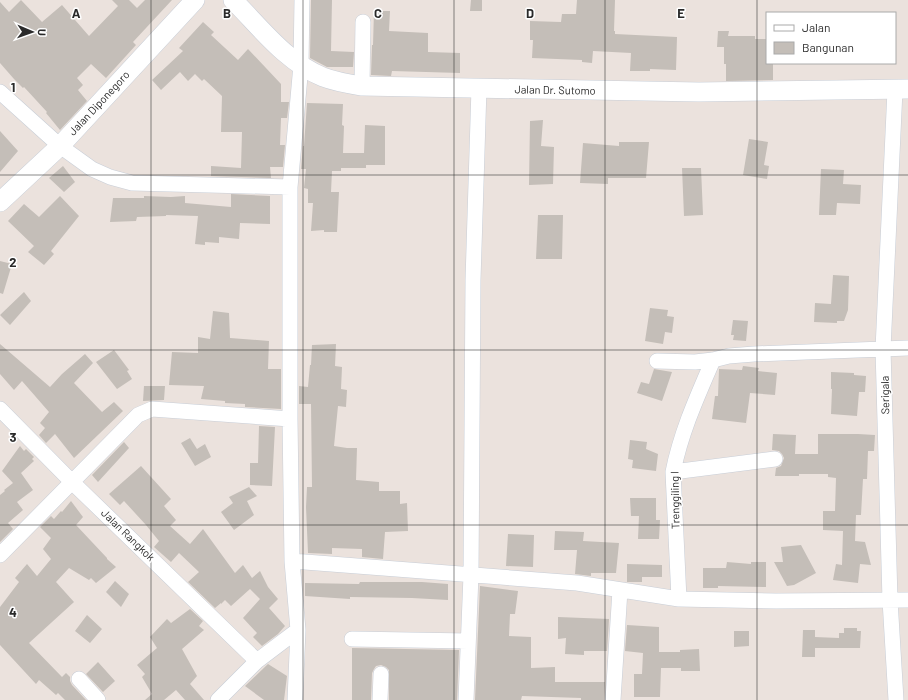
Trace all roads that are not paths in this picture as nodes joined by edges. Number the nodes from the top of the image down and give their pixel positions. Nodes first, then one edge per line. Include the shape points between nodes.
1 (195, 0) edge
2 (233, 0) edge
3 (302, 0) edge
4 (363, 22) dead end
5 (301, 65) junction
6 (362, 86) junction
7 (479, 88) junction
8 (901, 90) edge
9 (0, 92) edge
10 (60, 146) junction
11 (290, 187) junction
12 (0, 202) edge
13 (908, 348) edge
14 (884, 349) junction
15 (713, 360) junction
16 (657, 361) dead end
17 (0, 409) edge
18 (290, 419) junction
19 (775, 459) dead end
20 (673, 472) junction
21 (72, 482) junction
22 (0, 555) edge
23 (292, 561) junction
24 (471, 575) junction
25 (620, 590) junction
26 (679, 599) junction
27 (890, 600) junction
28 (908, 600) edge
29 (298, 630) junction
30 (352, 639) dead end
31 (468, 641) junction
32 (257, 661) junction
33 (381, 674) dead end
34 (79, 679) dead end
35 (98, 700) edge
36 (218, 700) edge
37 (296, 700) edge
38 (380, 700) edge
39 (466, 700) edge
40 (613, 700) edge
41 (896, 700) edge

1 - 10 street, Jalan Diponegoro
2 - 5 street, Jalan Dr. Sutomo via 283,51
3 - 5 street
4 - 6 street
5 - 6 street, Jalan Dr. Sutomo via 323,77 344,84
5 - 11 street
6 - 7 street, Jalan Dr. Sutomo
7 - 8 street, Jalan Dr. Sutomo via 699,92
7 - 24 street via 473,280
8 - 14 street, Serigala
9 - 10 street
10 - 11 street via 92,169 110,177 132,182
10 - 12 street, Jalan Diponegoro
11 - 18 street
13 - 14 street
14 - 15 street via 754,354
14 - 27 street, Serigala
15 - 16 street
15 - 20 street, Trenggiling I via 689,415
17 - 21 street, Jalan Rangkok
18 - 21 street via 152,409 138,415
18 - 23 street
19 - 20 street
20 - 26 street, Trenggiling I
21 - 22 street
21 - 32 street, Jalan Rangkok
23 - 24 street
23 - 29 street
24 - 25 street via 576,583
24 - 31 street
25 - 26 street
25 - 40 street
26 - 27 street
27 - 28 street
27 - 41 street, Serigala
29 - 32 street
29 - 37 street
30 - 31 street
31 - 39 street
32 - 36 street
33 - 38 street
34 - 35 street

